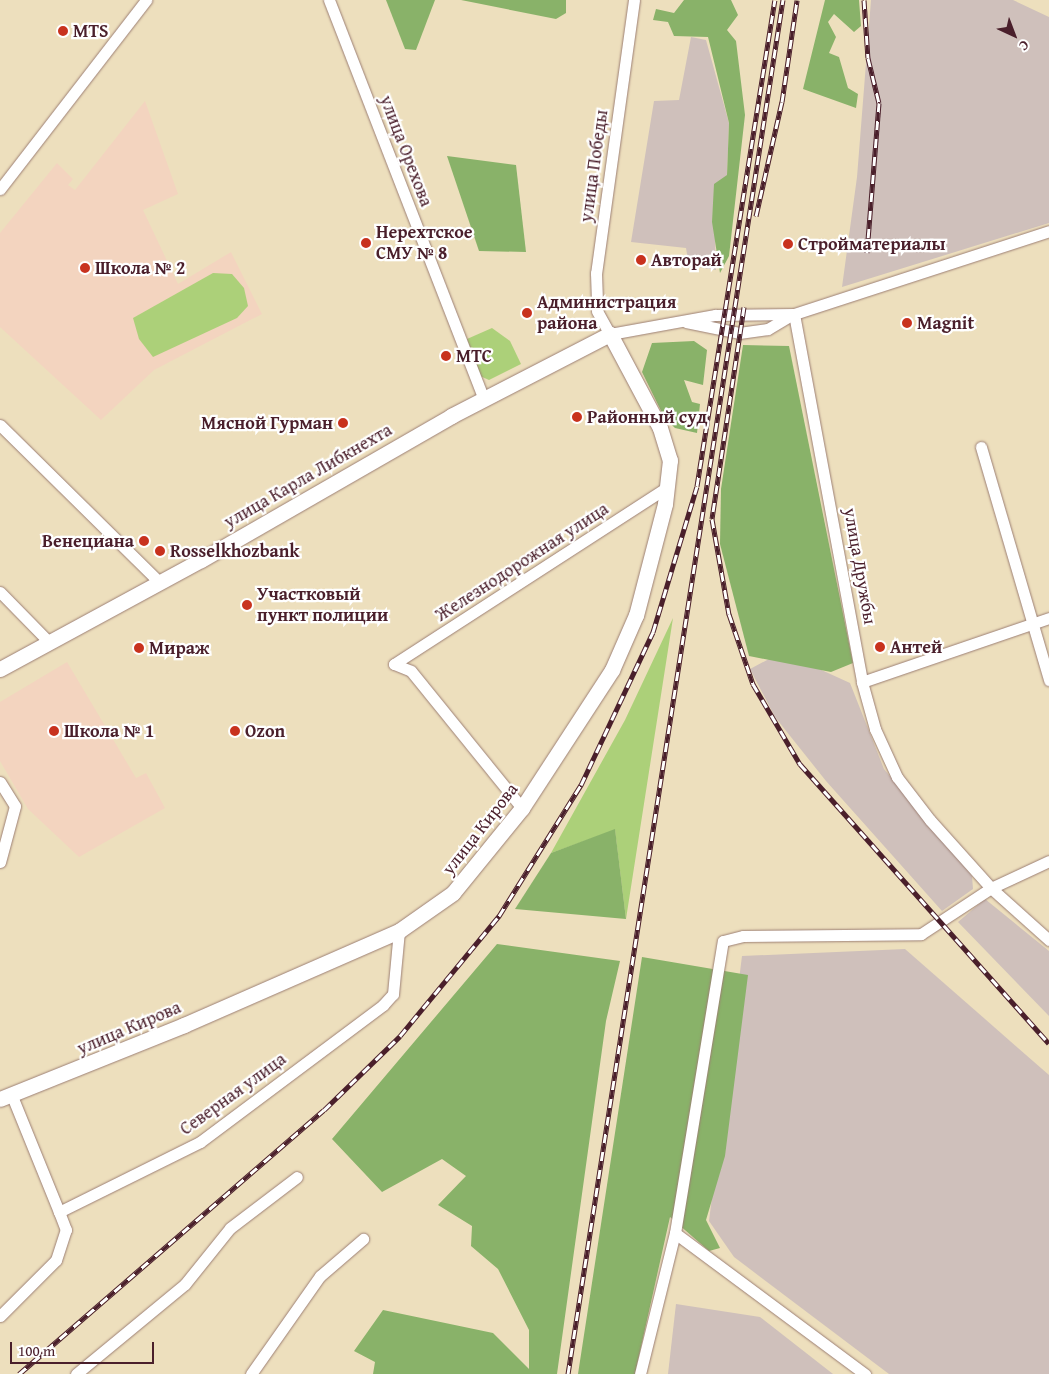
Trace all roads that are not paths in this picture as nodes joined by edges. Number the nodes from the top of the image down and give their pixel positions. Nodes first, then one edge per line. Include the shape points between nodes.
1 (146, 0) edge
2 (329, 0) edge
3 (634, 0) edge
4 (0, 189) edge
5 (1049, 231) edge
6 (794, 314) junction
7 (676, 319) junction
8 (610, 334) junction
9 (483, 398) junction
10 (0, 425) edge
11 (981, 447) dead end
12 (668, 487) junction
13 (160, 582) junction
14 (0, 592) edge
15 (1049, 618) edge
16 (1034, 622) junction
17 (49, 642) junction
18 (0, 669) edge
19 (1049, 680) edge
20 (862, 682) junction
21 (0, 782) edge
22 (522, 808) junction
23 (1049, 861) edge
24 (0, 862) edge
25 (991, 888) junction
26 (399, 931) junction
27 (1049, 940) edge
28 (6, 1098) edge
29 (297, 1177) dead end
30 (59, 1212) junction
31 (675, 1233) junction
32 (363, 1239) dead end
33 (0, 1316) edge
34 (76, 1374) edge
35 (251, 1374) edge
36 (640, 1374) edge
37 (865, 1374) edge

1 - 4 street
2 - 9 street, улица Орехова
3 - 8 street, улица Победы via 596,273 597,311
5 - 6 street
6 - 7 street
6 - 7 street via 768,328 739,333
6 - 20 street, улица Дружбы
7 - 8 street
8 - 9 main road, улица Карла Либкнехта
8 - 12 main road, улица Кирова via 660,428 670,460
9 - 13 main road, улица Карла Либкнехта
10 - 13 street
11 - 16 street
12 - 22 main road, улица Кирова via 636,615 612,670
12 - 22 street, Железнодорожная улица via 394,664 410,671
13 - 17 main road, улица Карла Либкнехта
14 - 17 street
15 - 16 street
16 - 19 street
16 - 20 street
17 - 18 main road, улица Карла Либкнехта
20 - 25 street, улица Дружбы via 874,729 898,777
21 - 24 street via 15,806
22 - 26 main road, улица Кирова via 454,893
23 - 25 street
25 - 27 street, улица Дружбы
25 - 31 street via 921,934 743,936 723,941
26 - 28 main road, улица Кирова
26 - 30 street, Северная улица via 393,994 383,1005 200,1142
28 - 30 street
29 - 34 street via 230,1228 184,1284
30 - 33 street via 66,1230 56,1260
31 - 36 street
31 - 37 street
32 - 35 street via 320,1276

